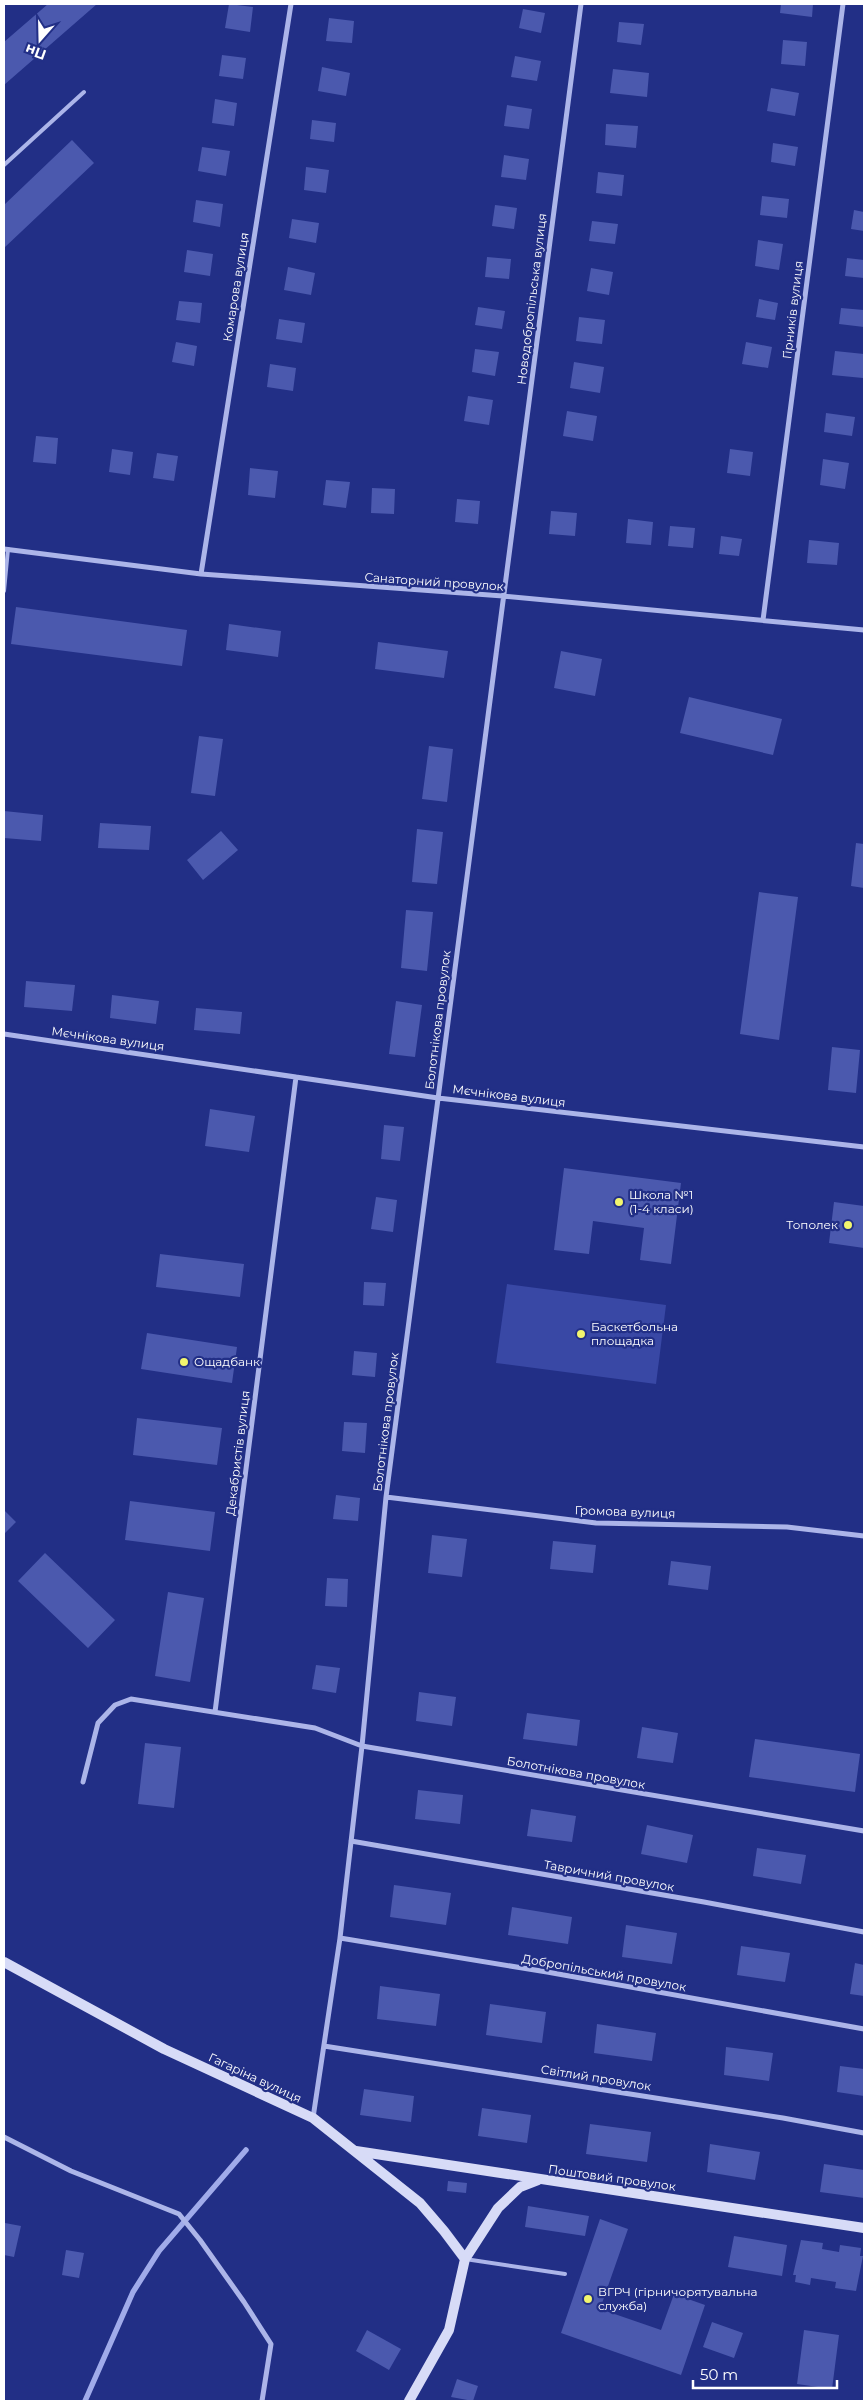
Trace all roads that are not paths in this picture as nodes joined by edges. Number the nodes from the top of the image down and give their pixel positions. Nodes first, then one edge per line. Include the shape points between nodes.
1 (291, 4) edge
2 (581, 4) edge
3 (843, 4) edge
4 (84, 92) dead end
5 (4, 165) edge
6 (6, 549) edge
7 (201, 574) junction
8 (4, 591) edge
9 (504, 596) junction
10 (763, 620) junction
11 (864, 630) edge
12 (4, 1034) edge
13 (296, 1077) junction
14 (438, 1098) junction
15 (864, 1147) edge
16 (386, 1497) junction
17 (864, 1536) edge
18 (215, 1712) junction
19 (362, 1746) junction
20 (83, 1782) dead end
21 (864, 1830) edge
22 (351, 1841) junction
23 (864, 1932) edge
24 (340, 1938) junction
25 (4, 1962) edge
26 (864, 2030) edge
27 (324, 2046) junction
28 (313, 2118) junction
29 (864, 2133) edge
30 (4, 2137) edge
31 (355, 2151) junction
32 (539, 2180) junction
33 (864, 2228) edge
34 (465, 2259) junction
35 (564, 2274) dead end
36 (262, 2401) edge
37 (409, 2401) edge

1 - 7 street, Комарова вулиця
2 - 9 street, Новодобропільська вулиця
3 - 10 street, Гірників вулиця
4 - 5 lane
6 - 7 street, Санаторний провулок
6 - 8 lane
7 - 9 street, Санаторний провулок
9 - 10 street, Санаторний провулок
9 - 14 street, Болотнікова провулок
10 - 11 street, Санаторний провулок
12 - 13 street, Мєчнікова вулиця
13 - 14 street, Мєчнікова вулиця
13 - 18 street, Декабристів вулиця
14 - 15 street, Мєчнікова вулиця
14 - 16 street, Болотнікова провулок
16 - 17 street, Громова вулиця via 596,1523 787,1527
16 - 19 street, Болотнікова провулок
18 - 19 street via 315,1728
18 - 20 street via 131,1699 115,1705 98,1723
19 - 21 street, Болотнікова провулок
19 - 22 street
22 - 23 street, Тавричний провулок
22 - 24 street
24 - 26 street, Добропільський провулок
24 - 27 street
25 - 28 main road, Гагаріна вулиця via 164,2049
27 - 28 street
27 - 29 street, Світлий провулок
28 - 31 main road, Гагаріна вулиця
30 - 36 street via 71,2171 179,2214 271,2344
31 - 32 main road, Поштовий провулок
31 - 34 main road, Гагаріна вулиця via 420,2203
32 - 33 main road, Поштовий провулок
32 - 34 main road via 520,2187 498,2208
34 - 35 lane
34 - 37 main road via 449,2330

